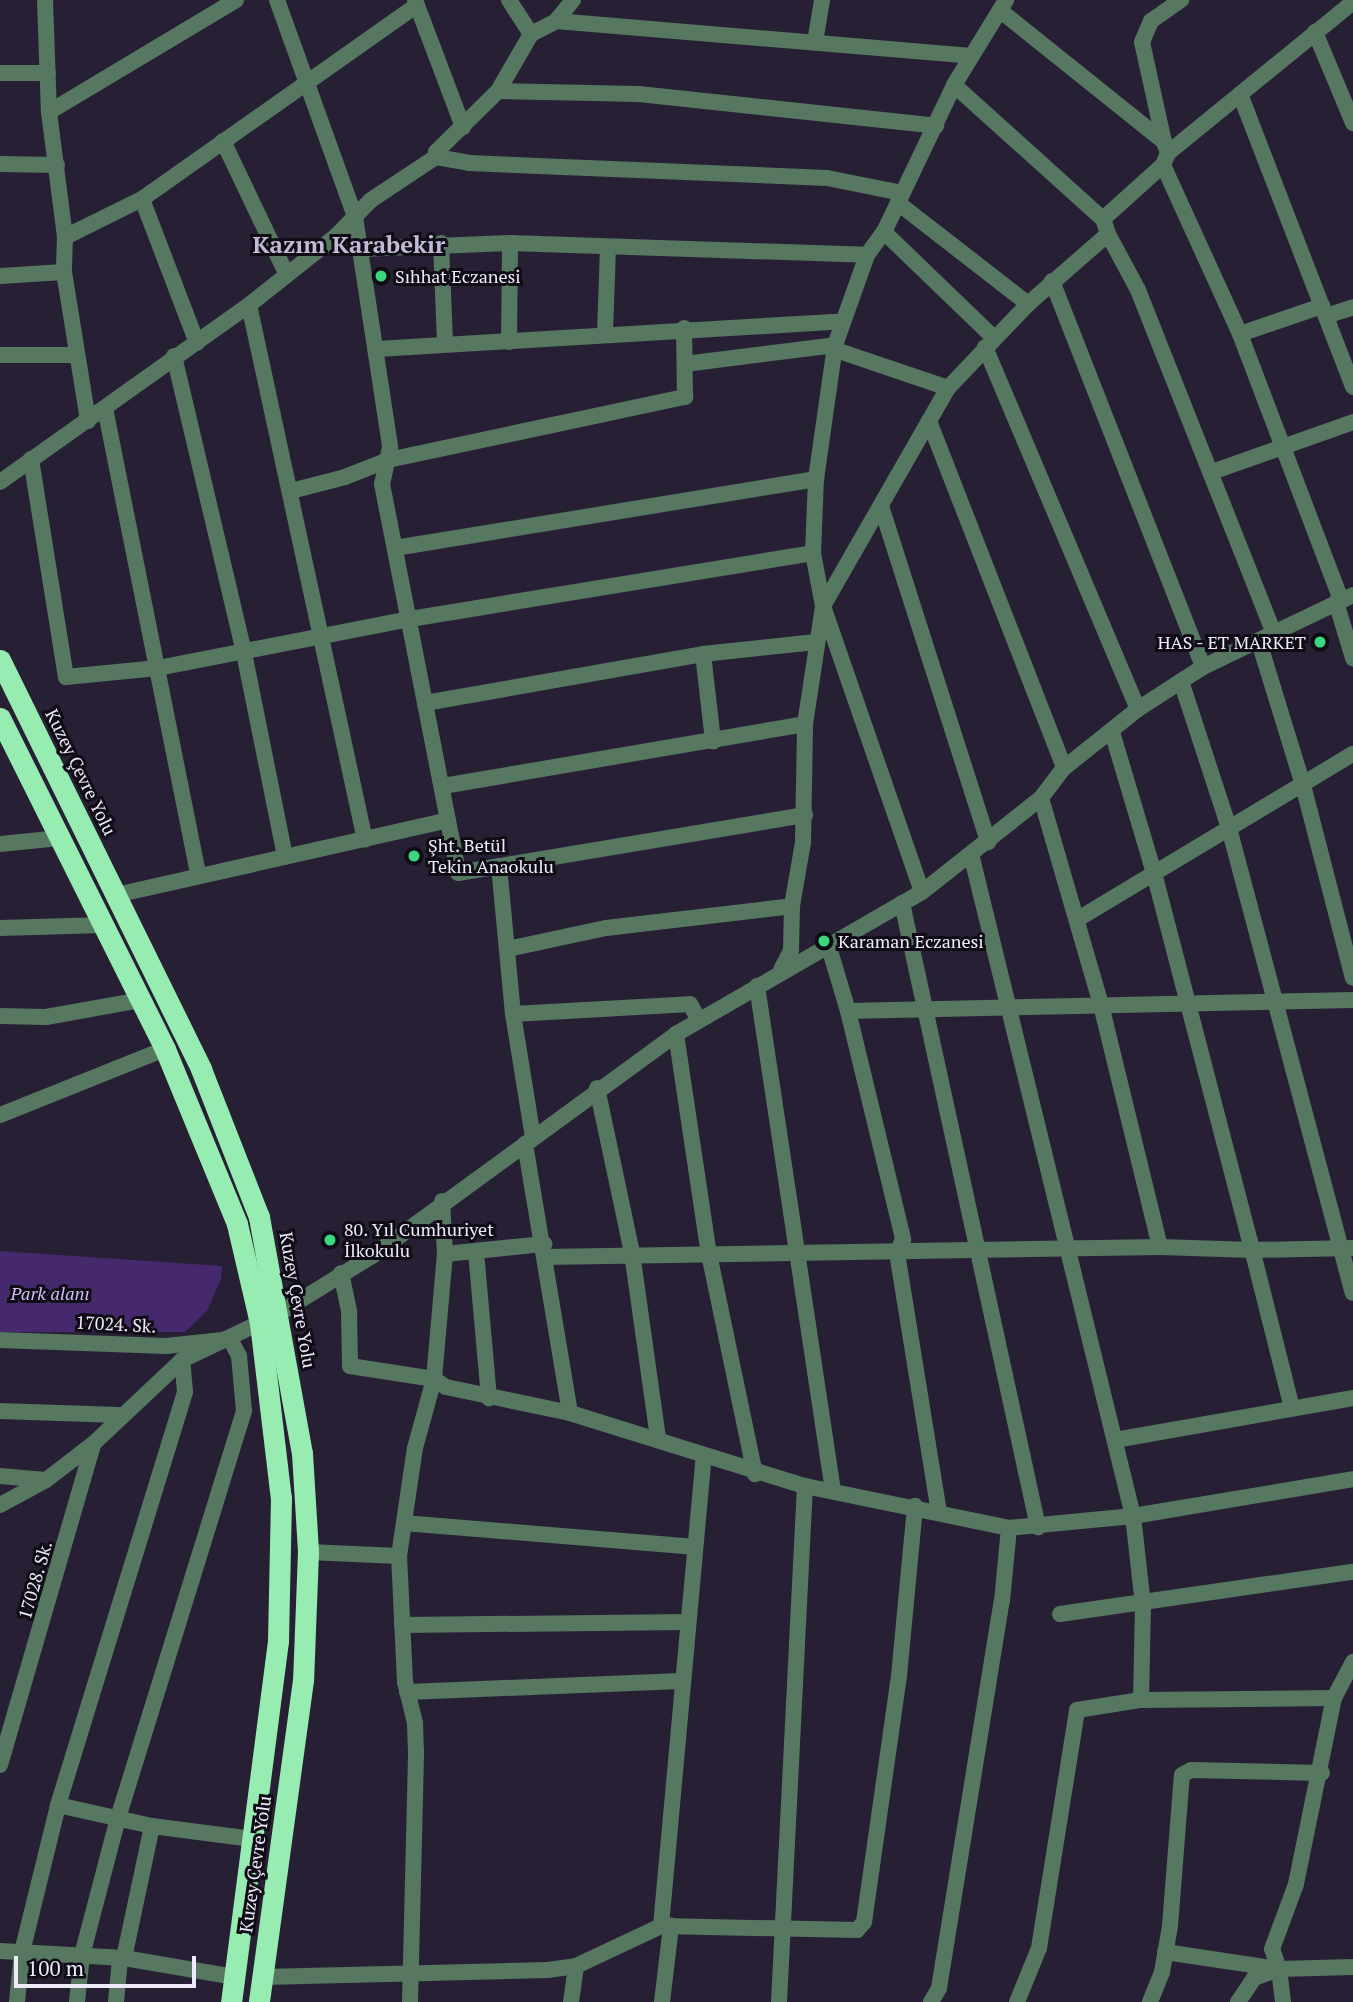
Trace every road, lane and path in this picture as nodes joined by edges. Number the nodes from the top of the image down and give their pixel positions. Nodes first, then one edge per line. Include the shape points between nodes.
1 (45, 0) edge
2 (236, 0) edge
3 (278, 0) edge
4 (509, 0) edge
5 (573, 0) edge
6 (822, 0) edge
7 (1181, 0) edge
8 (1353, 2) edge
9 (415, 3) edge
10 (1004, 6) edge
11 (556, 21) junction
12 (1315, 32) junction
13 (531, 34) junction
14 (815, 42) junction
15 (972, 56) junction
16 (0, 73) edge
17 (48, 73) junction
18 (309, 78) junction
19 (954, 85) junction
20 (498, 91) junction
21 (1240, 94) junction
22 (49, 112) junction
23 (1353, 123) edge
24 (936, 126) junction
25 (463, 127) junction
26 (223, 141) junction
27 (1165, 153) junction
28 (436, 158) junction
29 (0, 164) edge
30 (57, 165) junction
31 (900, 198) junction
32 (142, 200) junction
33 (355, 217) junction
34 (1106, 227) junction
35 (884, 232) junction
36 (65, 237) junction
37 (441, 243) junction
38 (510, 243) junction
39 (608, 247) junction
40 (361, 249) junction
41 (867, 255) junction
42 (64, 272) junction
43 (287, 275) junction
44 (0, 276) edge
45 (1052, 281) junction
46 (1028, 304) junction
47 (249, 305) junction
48 (1353, 307) edge
49 (1324, 311) junction
50 (842, 321) junction
51 (684, 328) junction
52 (605, 333) junction
53 (1240, 334) junction
54 (509, 342) junction
55 (989, 342) junction
56 (197, 343) junction
57 (445, 344) junction
58 (835, 348) junction
59 (377, 349) junction
60 (0, 355) edge
61 (77, 355) junction
62 (174, 356) junction
63 (685, 364) junction
64 (1353, 387) edge
65 (947, 388) junction
66 (105, 408) junction
67 (88, 421) junction
68 (929, 421) junction
69 (1353, 422) edge
70 (1283, 446) junction
71 (31, 460) junction
72 (388, 460) junction
73 (1212, 472) junction
74 (816, 480) junction
75 (0, 482) edge
76 (291, 491) junction
77 (881, 506) junction
78 (395, 548) junction
79 (813, 553) junction
80 (1343, 599) edge
81 (823, 606) junction
82 (410, 619) junction
83 (324, 637) junction
84 (1266, 638) junction
85 (815, 642) junction
86 (244, 653) junction
87 (703, 654) junction
88 (1353, 658) edge
89 (0, 660) edge
90 (1203, 667) junction
91 (158, 668) junction
92 (1181, 681) junction
93 (425, 703) junction
94 (1138, 709) junction
95 (0, 719) edge
96 (805, 724) junction
97 (1111, 732) junction
98 (713, 741) junction
99 (8, 752) edge
100 (1353, 754) edge
101 (1064, 768) junction
102 (1303, 785) junction
103 (443, 786) junction
104 (1041, 798) junction
105 (805, 815) junction
106 (448, 820) junction
107 (1229, 828) junction
108 (60, 838) junction
109 (365, 840) junction
110 (988, 842) junction
111 (0, 844) edge
112 (971, 854) junction
113 (285, 857) junction
114 (499, 866) junction
115 (1154, 873) junction
116 (198, 874) junction
117 (922, 892) junction
118 (116, 895) junction
119 (902, 903) junction
120 (792, 906) junction
121 (1078, 919) junction
122 (105, 925) junction
123 (0, 928) edge
124 (828, 944) junction
125 (508, 949) junction
126 (781, 971) junction
127 (1353, 978) edge
128 (757, 986) junction
129 (141, 1000) junction
130 (1353, 1000) edge
131 (1274, 1001) junction
132 (1189, 1004) junction
133 (1101, 1005) junction
134 (1011, 1007) junction
135 (925, 1008) junction
136 (848, 1011) junction
137 (513, 1014) junction
138 (0, 1016) edge
139 (699, 1020) junction
140 (676, 1034) junction
141 (165, 1049) junction
142 (597, 1088) junction
143 (0, 1115) edge
144 (529, 1141) junction
145 (442, 1201) junction
146 (1160, 1247) junction
147 (1347, 1248) edge
148 (1252, 1250) junction
149 (544, 1251) junction
150 (1067, 1251) junction
151 (476, 1252) junction
152 (980, 1252) junction
153 (898, 1253) junction
154 (445, 1254) junction
155 (632, 1254) junction
156 (709, 1254) junction
157 (798, 1254) junction
158 (341, 1273) junction
159 (1353, 1293) edge
160 (269, 1318) junction
161 (230, 1339) junction
162 (0, 1340) edge
163 (182, 1360) junction
164 (433, 1378) junction
165 (489, 1398) junction
166 (1353, 1398) edge
167 (1292, 1408) junction
168 (0, 1411) edge
169 (570, 1413) junction
170 (118, 1415) junction
171 (658, 1438) junction
172 (1115, 1440) junction
173 (93, 1444) junction
174 (704, 1457) junction
175 (755, 1474) junction
176 (0, 1476) edge
177 (1353, 1479) edge
178 (46, 1480) junction
179 (805, 1486) junction
180 (833, 1491) junction
181 (0, 1505) edge
182 (915, 1506) junction
183 (939, 1513) junction
184 (1133, 1516) junction
185 (404, 1523) junction
186 (1038, 1527) junction
187 (1009, 1528) junction
188 (693, 1546) junction
189 (308, 1552) junction
190 (399, 1556) junction
191 (1353, 1572) edge
192 (1143, 1605) junction
193 (1060, 1615) dead end
194 (687, 1622) junction
195 (402, 1625) junction
196 (1352, 1673) edge
197 (681, 1681) junction
198 (407, 1692) junction
199 (1335, 1698) junction
200 (1140, 1700) junction
201 (0, 1765) edge
202 (1322, 1773) junction
203 (58, 1805) junction
204 (118, 1818) junction
205 (152, 1826) junction
206 (252, 1839) junction
207 (666, 1926) junction
208 (783, 1929) junction
209 (0, 1951) edge
210 (22, 1952) junction
211 (1166, 1952) junction
212 (82, 1955) junction
213 (122, 1959) junction
214 (576, 1966) junction
215 (1353, 1967) edge
216 (1279, 1969) junction
217 (413, 1974) junction
218 (263, 1977) junction
219 (235, 1978) junction
220 (17, 2002) edge
221 (77, 2002) edge
222 (116, 2002) edge
223 (231, 2002) edge
224 (259, 2002) edge
225 (410, 2002) edge
226 (571, 2002) edge
227 (662, 2002) edge
228 (779, 2002) edge
229 (931, 2002) edge
230 (1017, 2002) edge
231 (1150, 2002) edge
232 (1238, 2002) edge
233 (1283, 2002) edge

1 - 17 street
2 - 22 street
3 - 18 street
4 - 13 street
5 - 11 street
6 - 14 street
7 - 27 street via 1151,21 1142,43
8 - 12 street
9 - 18 street
9 - 25 street
10 - 15 street
10 - 27 street
11 - 13 street
11 - 14 street
12 - 21 street
12 - 23 street
13 - 20 street
14 - 15 street
15 - 19 street
16 - 17 street
17 - 22 street
18 - 26 street
18 - 33 street
19 - 24 street
19 - 34 street
20 - 24 street via 639,94
20 - 25 street
21 - 27 street
21 - 49 street
22 - 30 street
24 - 31 street
25 - 28 street
26 - 32 street
26 - 43 street
27 - 34 street
27 - 53 street
28 - 31 street via 828,178
28 - 33 street via 371,201
29 - 30 street
30 - 36 street
31 - 35 street
31 - 46 street
32 - 36 street
32 - 56 street
33 - 40 street
33 - 43 street
34 - 45 street
34 - 73 street via 1138,290
35 - 41 street
35 - 55 street
36 - 42 street
37 - 38 street
37 - 40 street
37 - 57 street
38 - 39 street
38 - 54 street
39 - 41 street
39 - 52 street
40 - 59 street
41 - 50 street
42 - 44 street
42 - 61 street
43 - 47 street
45 - 46 street
45 - 90 street
46 - 55 street
47 - 56 street
47 - 76 street
48 - 49 street
49 - 53 street
49 - 64 street
50 - 51 street
50 - 58 street
51 - 52 street
51 - 63 street
52 - 54 street
53 - 70 street
54 - 57 street
55 - 65 street
55 - 94 street
56 - 62 street
57 - 59 street
58 - 63 street
58 - 65 street
58 - 74 street
59 - 72 street
60 - 61 street
61 - 67 street
62 - 66 street
62 - 86 street
63 - 72 street via 685,397
65 - 68 street
66 - 67 street
66 - 91 street
67 - 71 street
68 - 77 street
68 - 101 street
69 - 70 street
70 - 73 street
70 - 80 street
71 - 75 street
71 - 91 street via 66,677
72 - 76 street
72 - 78 street via 382,484
73 - 84 street
74 - 78 street
74 - 79 street
76 - 83 street
77 - 81 street
77 - 110 street
78 - 82 street
79 - 81 street
79 - 82 street
80 - 84 street
80 - 88 street
81 - 85 street
81 - 117 street
82 - 83 street
82 - 93 street
83 - 86 street
83 - 109 street
84 - 90 street
84 - 102 street
85 - 87 street
85 - 96 street
86 - 91 street
86 - 113 street
87 - 93 street
87 - 98 street
89 - 118 highway, Kuzey Çevre Yolu
90 - 92 street
91 - 116 street
92 - 94 street
92 - 107 street
93 - 103 street
94 - 97 street
95 - 99 highway, Kuzey Çevre Yolu
96 - 98 street
96 - 105 street
97 - 101 street
97 - 115 street
98 - 103 street
99 - 108 highway, Kuzey Çevre Yolu
100 - 102 street
101 - 104 street
102 - 107 street
102 - 127 street
103 - 106 street
104 - 110 street
104 - 121 street
105 - 114 street
105 - 120 street
106 - 109 street
106 - 114 street via 458,873
107 - 115 street
107 - 131 street
108 - 111 street
108 - 122 highway, Kuzey Çevre Yolu
109 - 113 street
110 - 112 street
112 - 117 street
112 - 134 street
113 - 116 street
114 - 125 street
115 - 121 street
115 - 132 street
116 - 118 street
117 - 119 street
118 - 160 highway, Kuzey Çevre Yolu via 201,1069 254,1205
119 - 124 street
119 - 135 street
120 - 125 street via 606,929
120 - 126 street via 791,950
121 - 133 street
122 - 123 street
122 - 129 highway, Kuzey Çevre Yolu
124 - 126 street
124 - 136 street
125 - 137 street
126 - 128 street
128 - 139 street
128 - 157 street
129 - 138 street via 46,1017
129 - 141 highway, Kuzey Çevre Yolu
130 - 131 street
131 - 132 street
131 - 147 street
132 - 133 street
132 - 148 street
133 - 134 street
133 - 146 street
134 - 135 street
134 - 150 street
135 - 136 street
135 - 152 street
136 - 153 street via 903,1240
137 - 139 street via 690,1004
137 - 144 street
139 - 140 street
140 - 142 street
140 - 156 street
141 - 143 street
141 - 160 highway, Kuzey Çevre Yolu via 237,1224
142 - 144 street
142 - 155 street
144 - 145 street
144 - 149 street
145 - 154 street
145 - 158 street via 372,1256
146 - 148 street
146 - 150 street
147 - 148 street
147 - 159 street
148 - 167 street
149 - 151 street
149 - 155 street
149 - 169 street
150 - 152 street
150 - 172 street
151 - 154 street
151 - 165 street
152 - 153 street
152 - 186 street
153 - 157 street
153 - 183 street
154 - 164 street
155 - 156 street
155 - 171 street
156 - 157 street
156 - 175 street
157 - 180 street
158 - 160 street
158 - 164 street via 349,1312 350,1366
160 - 161 street
160 - 189 highway, Kuzey Çevre Yolu via 302,1453
160 - 206 highway, Kuzey Çevre Yolu via 281,1497 278,1641
161 - 162 street, 17024. Sk. via 166,1346
161 - 163 street
161 - 204 street via 239,1356 244,1411
163 - 170 street
163 - 203 street via 185,1392
164 - 165 street via 446,1387
164 - 185 street via 415,1448
165 - 169 street
166 - 167 street
167 - 172 street
168 - 170 street
169 - 171 street
170 - 173 street
171 - 174 street
172 - 184 street
173 - 178 street
173 - 201 street, 17028. Sk.
174 - 175 street
174 - 188 street
175 - 179 street
176 - 178 street
177 - 184 street
178 - 181 street
179 - 180 street
179 - 208 street
180 - 182 street
182 - 183 street
182 - 208 street via 899,1676 864,1922 857,1930
183 - 187 street
184 - 186 street
184 - 192 street
185 - 188 street
185 - 190 street
186 - 187 street
187 - 229 street via 1002,1601 946,1947 939,1988
188 - 194 street
189 - 190 street
189 - 218 highway, Kuzey Çevre Yolu via 303,1679
190 - 195 street
191 - 192 street
192 - 193 street
192 - 200 street
194 - 195 street
194 - 197 street
195 - 198 street
196 - 199 street
197 - 198 street
197 - 207 street
198 - 217 street via 416,1754 411,1820
199 - 200 street
199 - 202 street
200 - 230 street via 1077,1710 1039,1948
202 - 211 street via 1191,1770 1182,1775
202 - 216 street via 1296,1884 1272,1949
203 - 204 street
203 - 210 street
204 - 205 street
204 - 212 street
205 - 206 street
205 - 213 street
206 - 219 highway, Kuzey Çevre Yolu
207 - 208 street
207 - 214 street
207 - 227 street
208 - 228 street
209 - 210 street
210 - 212 street
210 - 220 street
211 - 216 street
211 - 231 street
212 - 213 street
212 - 221 street
213 - 219 street
213 - 222 street
214 - 217 street
214 - 226 street
215 - 216 street
216 - 232 street via 1254,1978
216 - 233 street
217 - 218 street
217 - 225 street
218 - 224 highway, Kuzey Çevre Yolu
219 - 223 highway, Kuzey Çevre Yolu

